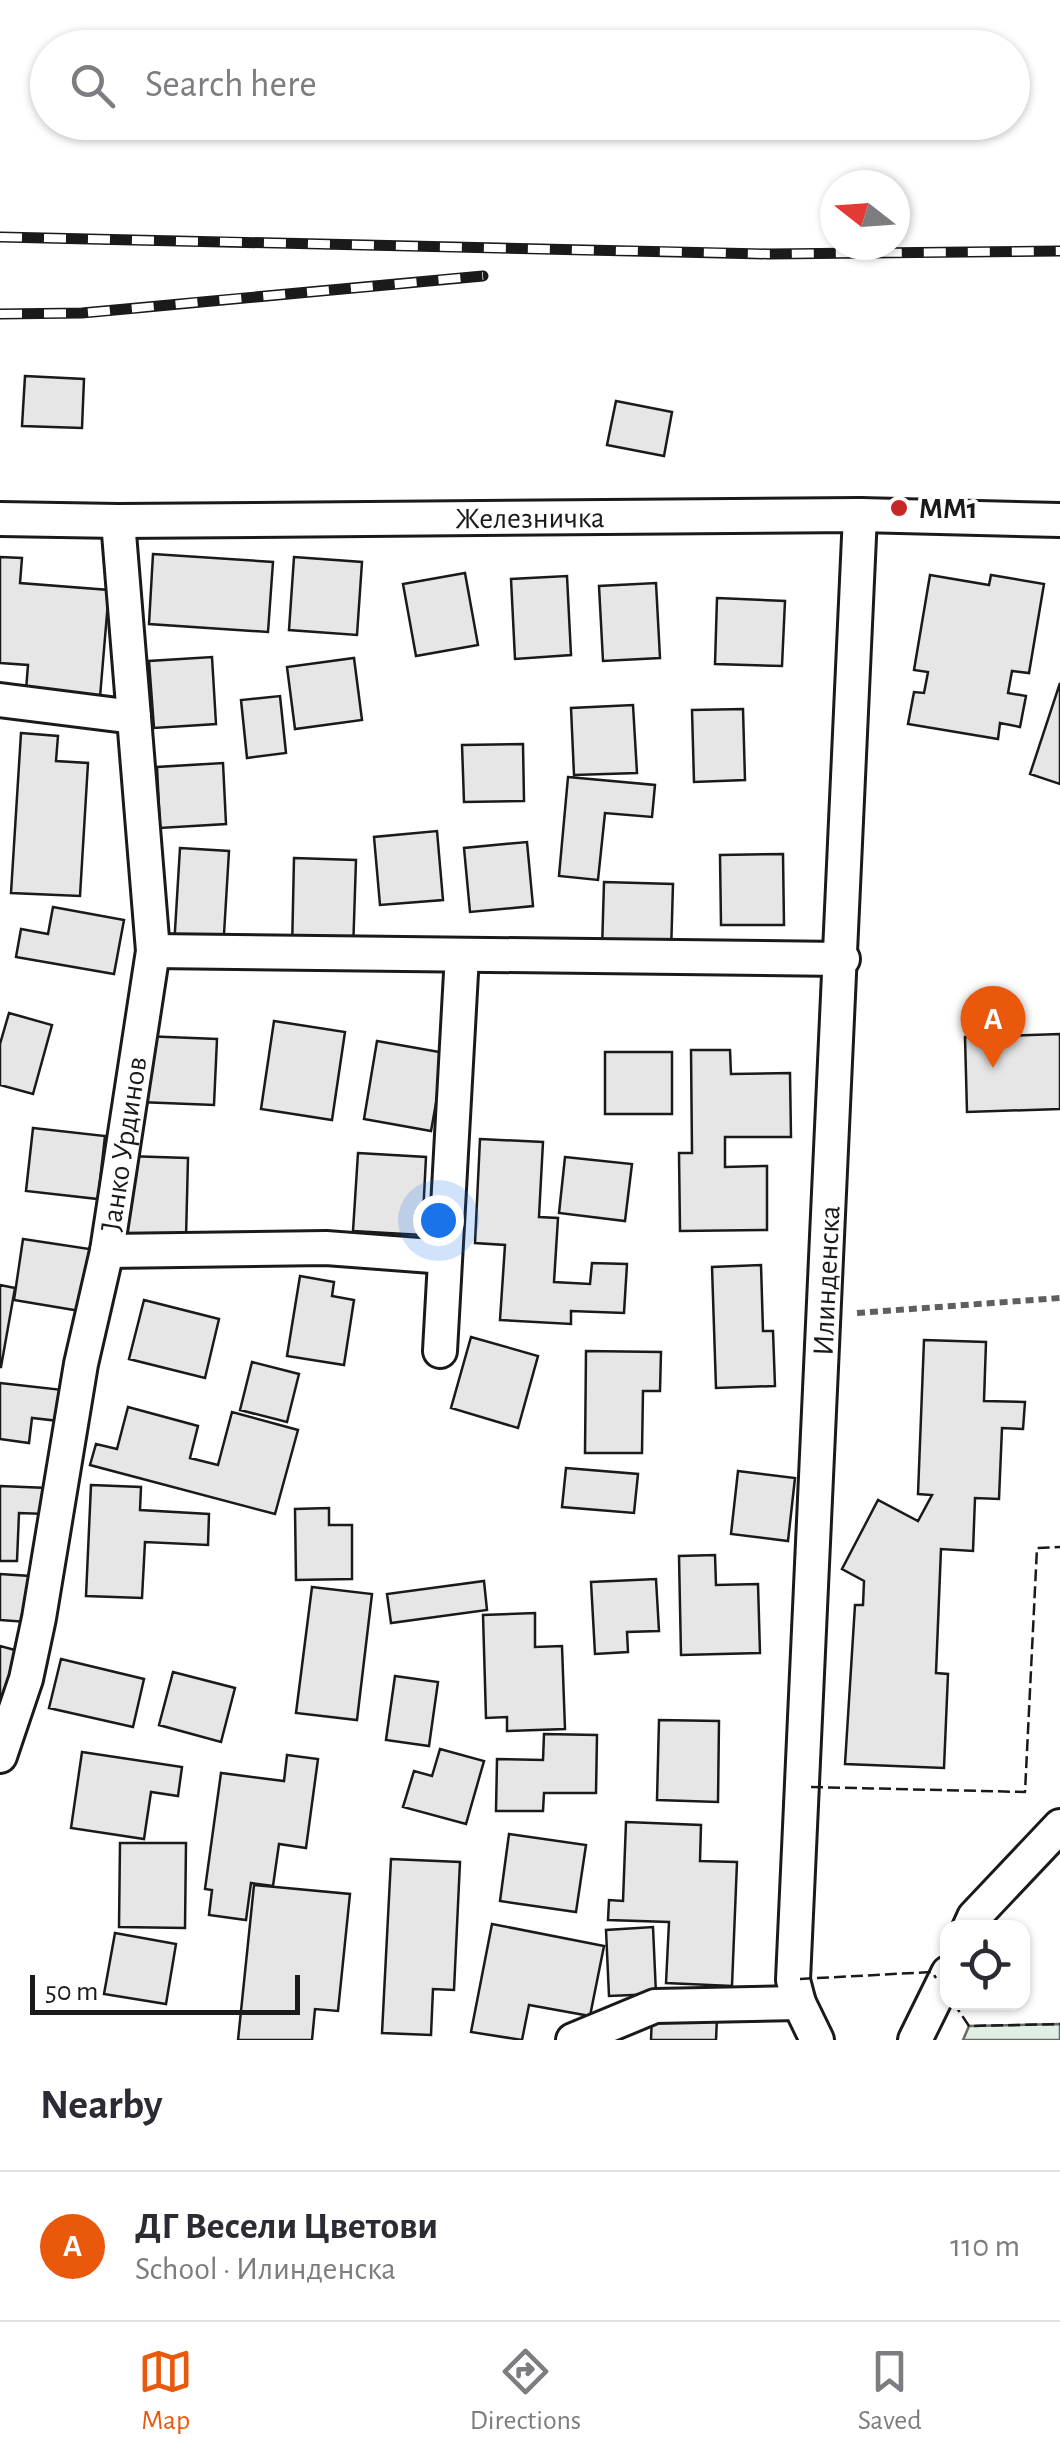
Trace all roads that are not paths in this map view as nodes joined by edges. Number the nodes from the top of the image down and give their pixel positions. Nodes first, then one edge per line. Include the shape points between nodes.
1 (860, 515) junction
2 (0, 519) edge
3 (1060, 520) edge
4 (118, 521) junction
5 (0, 700) edge
6 (134, 717) junction
7 (153, 951) junction
8 (462, 954) junction
9 (843, 959) junction
10 (107, 1251) junction
11 (446, 1256) junction
12 (440, 1351) dead end
13 (0, 1756) edge
14 (1060, 1826) edge
15 (973, 1920) edge
16 (940, 1988) edge
17 (799, 2003) junction
18 (573, 2040) edge
19 (817, 2040) edge
20 (915, 2040) edge

1 - 3 street, Железничка
1 - 4 street, Железничка
1 - 9 street, Илинденска
2 - 4 street, Железничка
4 - 6 street, Јанко Урдинов
5 - 6 street
6 - 7 street, Јанко Урдинов
7 - 8 street
7 - 10 street, Јанко Урдинов
8 - 9 street
8 - 11 street
9 - 17 street, Илинденска via 793,1980
10 - 11 street via 326,1248
10 - 13 street, Јанко Урдинов via 39,1618
11 - 12 street
14 - 15 street
16 - 20 street
17 - 18 street via 655,2006
17 - 19 street, Илинденска

